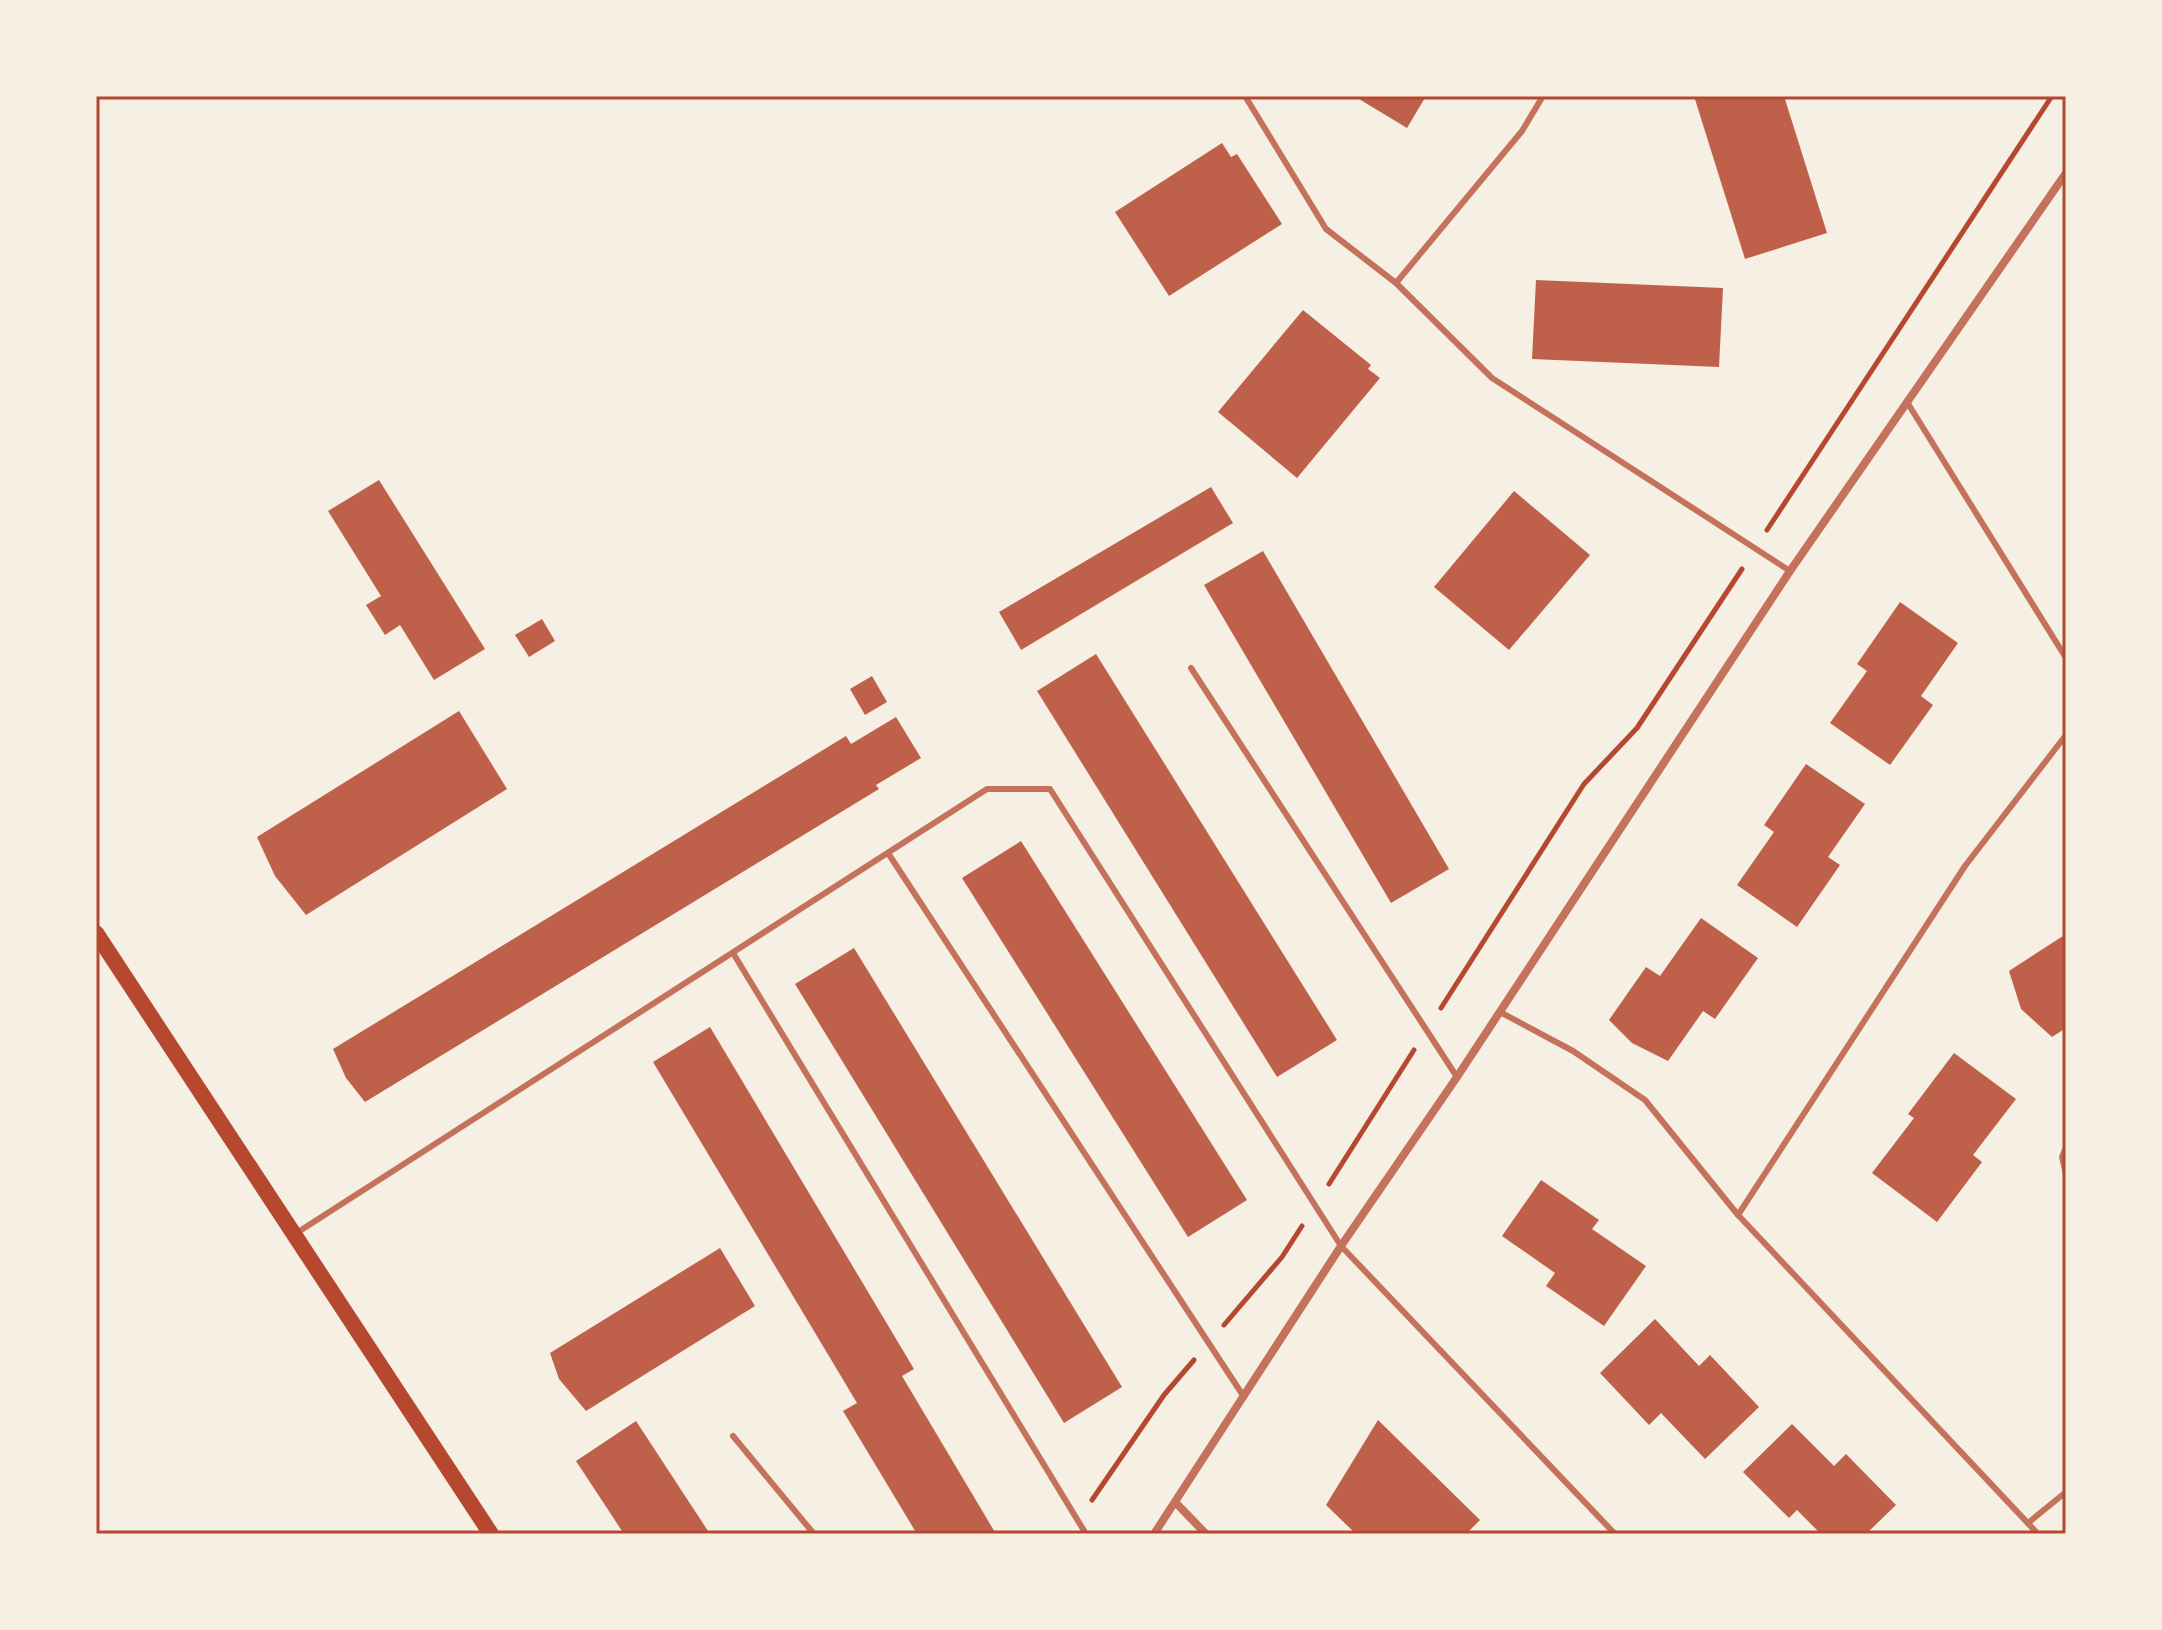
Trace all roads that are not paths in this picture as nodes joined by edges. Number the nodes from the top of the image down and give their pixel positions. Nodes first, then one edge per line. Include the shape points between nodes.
1 (1245, 96) edge
2 (1543, 96) edge
3 (2066, 173) edge
4 (1396, 283) junction
5 (1907, 402) junction
6 (1790, 571) junction
7 (2066, 658) edge
8 (1191, 668) dead end
9 (2066, 735) edge
10 (888, 853) junction
11 (96, 933) edge
12 (733, 953) junction
13 (1500, 1012) junction
14 (1457, 1077) junction
15 (2066, 1147) edge
16 (2066, 1174) edge
17 (1738, 1215) junction
18 (294, 1235) junction
19 (1341, 1246) junction
20 (1244, 1397) junction
21 (733, 1436) dead end
22 (2066, 1492) edge
23 (1176, 1503) junction
24 (2028, 1523) junction
25 (491, 1534) edge
26 (814, 1534) edge
27 (1086, 1534) edge
28 (1154, 1534) edge
29 (1206, 1534) edge
30 (1615, 1534) edge
31 (2038, 1534) edge

1 - 4 lane via 1326,229
2 - 4 lane via 1522,131
3 - 5 street
4 - 6 lane via 1492,378
5 - 6 street
5 - 7 lane
6 - 13 street
8 - 14 lane
9 - 17 lane via 1965,866
10 - 12 lane
10 - 19 lane via 987,789 1050,789
10 - 20 lane
11 - 18 main road
12 - 18 lane
12 - 27 lane
13 - 14 street
13 - 17 lane via 1573,1051 1645,1100
14 - 19 street
15 - 16 lane
17 - 24 lane
18 - 25 main road
19 - 20 street
19 - 30 lane
20 - 23 street
21 - 26 lane
22 - 24 lane
23 - 28 street
23 - 29 street
24 - 31 lane

